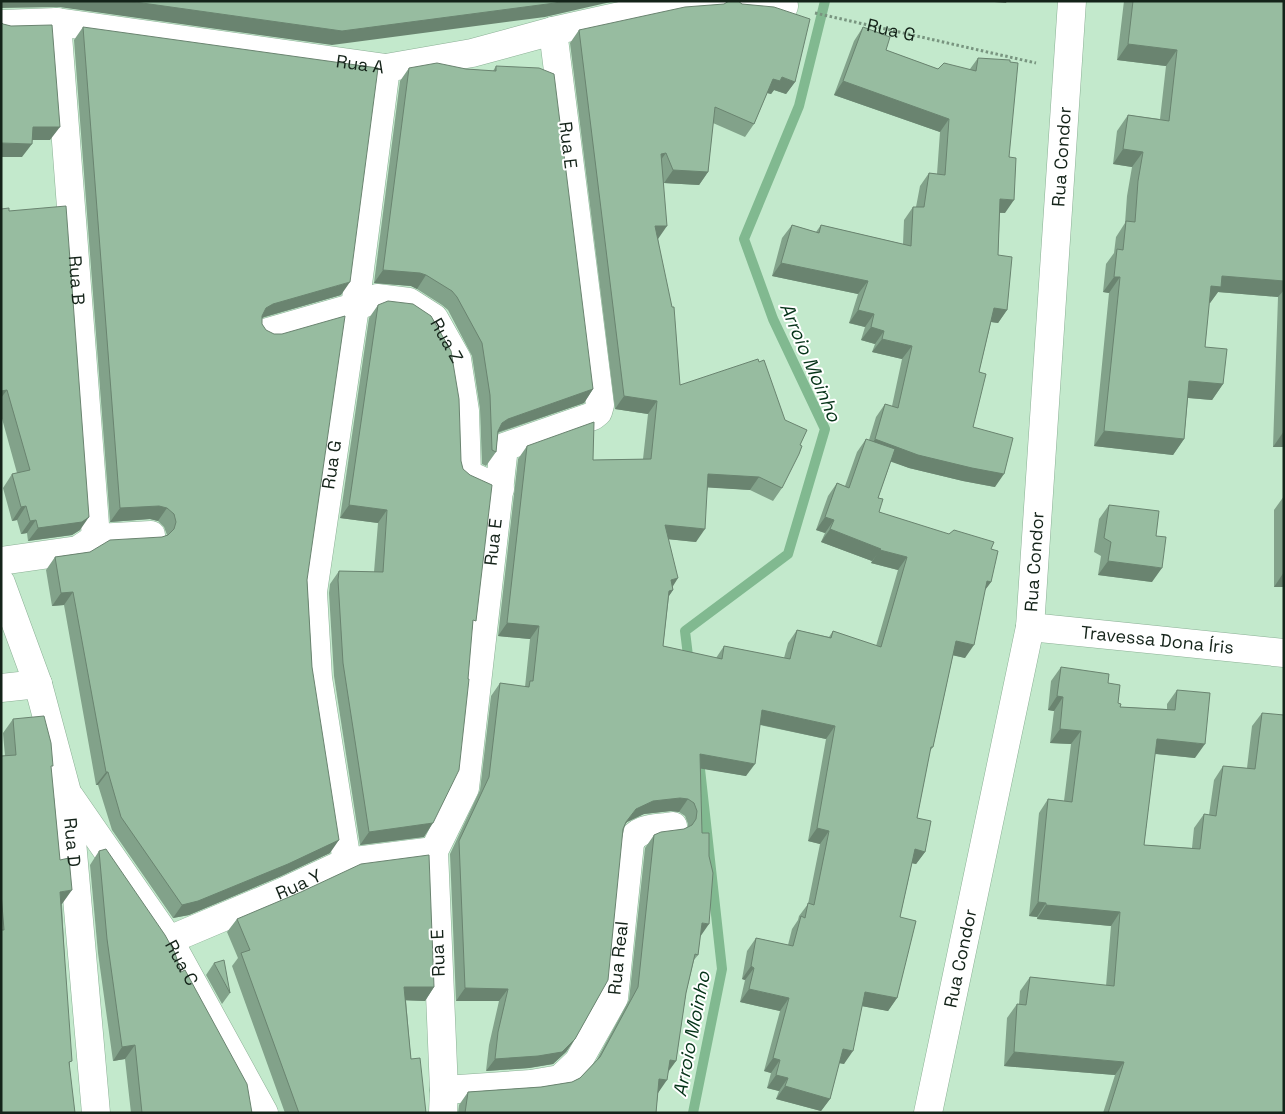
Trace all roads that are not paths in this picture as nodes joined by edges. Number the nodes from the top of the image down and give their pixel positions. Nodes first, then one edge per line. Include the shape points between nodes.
1 (714, 1) edge
2 (735, 1) edge
3 (1072, 1) edge
4 (784, 6) road end
5 (57, 22) junction
6 (1, 24) edge
7 (553, 31) junction
8 (386, 68) junction
9 (355, 307) junction
10 (268, 332) edge
11 (500, 489) junction
12 (151, 535) dead end
13 (96, 538) junction
14 (1, 561) edge
15 (1, 583) edge
16 (1030, 627) junction
17 (1284, 653) edge
18 (38, 684) junction
19 (1, 688) edge
20 (68, 796) junction
21 (673, 826) dead end
22 (434, 851) junction
23 (346, 862) junction
24 (169, 940) junction
25 (444, 1101) edge
26 (96, 1113) edge
27 (264, 1113) edge
28 (928, 1113) edge

1 - 7 street, Rua A via 674,4
2 - 4 street
3 - 16 street, Rua Condor
5 - 6 street, Rua A
5 - 8 street, Rua A
5 - 13 street, Rua B
7 - 8 street, Rua A via 472,53
7 - 11 street, Rua E via 600,405 593,416 504,447
8 - 9 street, Rua G
9 - 10 street, Rua Z
9 - 11 street, Rua Z via 377,298 409,302 434,318 457,359 465,411 467,474
9 - 23 street, Rua G via 313,592 318,678
11 - 22 street, Rua E via 465,788
12 - 13 street
13 - 14 street via 78,550
15 - 18 street, Rua D
16 - 17 street, Travessa Dona Íris
16 - 28 street, Rua Condor
18 - 19 street
18 - 20 street, Rua D
20 - 24 street, Rua C
20 - 26 street, Rua D
21 - 25 street, Rua Real via 640,831 630,843 614,998 578,1062 560,1080
22 - 23 street, Rua Y
22 - 25 street, Rua E
23 - 24 street, Rua Y
24 - 27 street, Rua C

